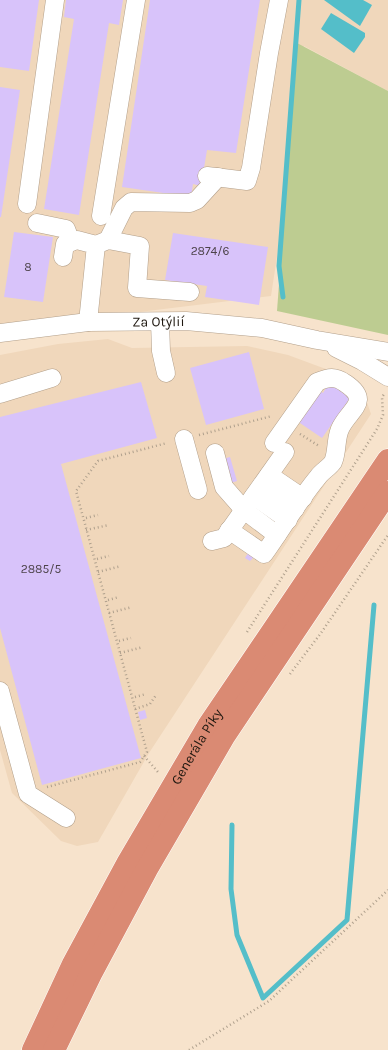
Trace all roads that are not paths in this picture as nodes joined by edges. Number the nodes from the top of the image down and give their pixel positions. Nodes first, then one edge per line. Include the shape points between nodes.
1 (55, 0) edge
2 (136, 0) edge
3 (279, 0) edge
4 (27, 204) dead end
5 (102, 216) dead end
6 (37, 223) dead end
7 (102, 242) junction
8 (190, 292) dead end
9 (88, 322) junction
10 (160, 322) junction
11 (0, 333) edge
12 (317, 340) junction
13 (388, 352) edge
14 (166, 373) dead end
15 (388, 377) edge
16 (52, 378) dead end
17 (0, 394) edge
18 (184, 439) road end
19 (219, 452) dead end
20 (388, 460) edge
21 (198, 490) dead end
22 (388, 492) edge
23 (247, 502) junction
24 (295, 509) junction
25 (274, 540) junction
26 (212, 541) dead end
27 (0, 691) edge
28 (66, 818) dead end
29 (33, 1050) edge
30 (54, 1050) edge

1 - 4 street
2 - 5 street
3 - 7 street via 247,181 212,176 197,200 190,203 131,202 124,208
6 - 7 street via 66,229 67,250 77,240
7 - 8 street via 140,246 136,288
7 - 9 street
9 - 10 street, Za Otýlií
9 - 11 street, Za Otýlií
10 - 12 street, Za Otýlií via 186,321 262,328
10 - 14 street via 161,351
12 - 13 street, Za Otýlií
12 - 15 street, Za Otýlií via 362,360
16 - 17 street
18 - 21 street
19 - 23 street via 224,487
20 - 29 highway, Generála Píky via 208,726 128,862 73,964
22 - 30 highway, Generála Píky via 225,735 147,869
23 - 24 street
23 - 24 street
23 - 24 street via 280,448 287,426 317,382 328,377 338,378 353,388 358,396 358,406 340,427 336,455 332,464 318,476
23 - 25 street
23 - 25 street via 264,554
23 - 26 street via 224,538
24 - 25 street
27 - 28 street via 28,792

